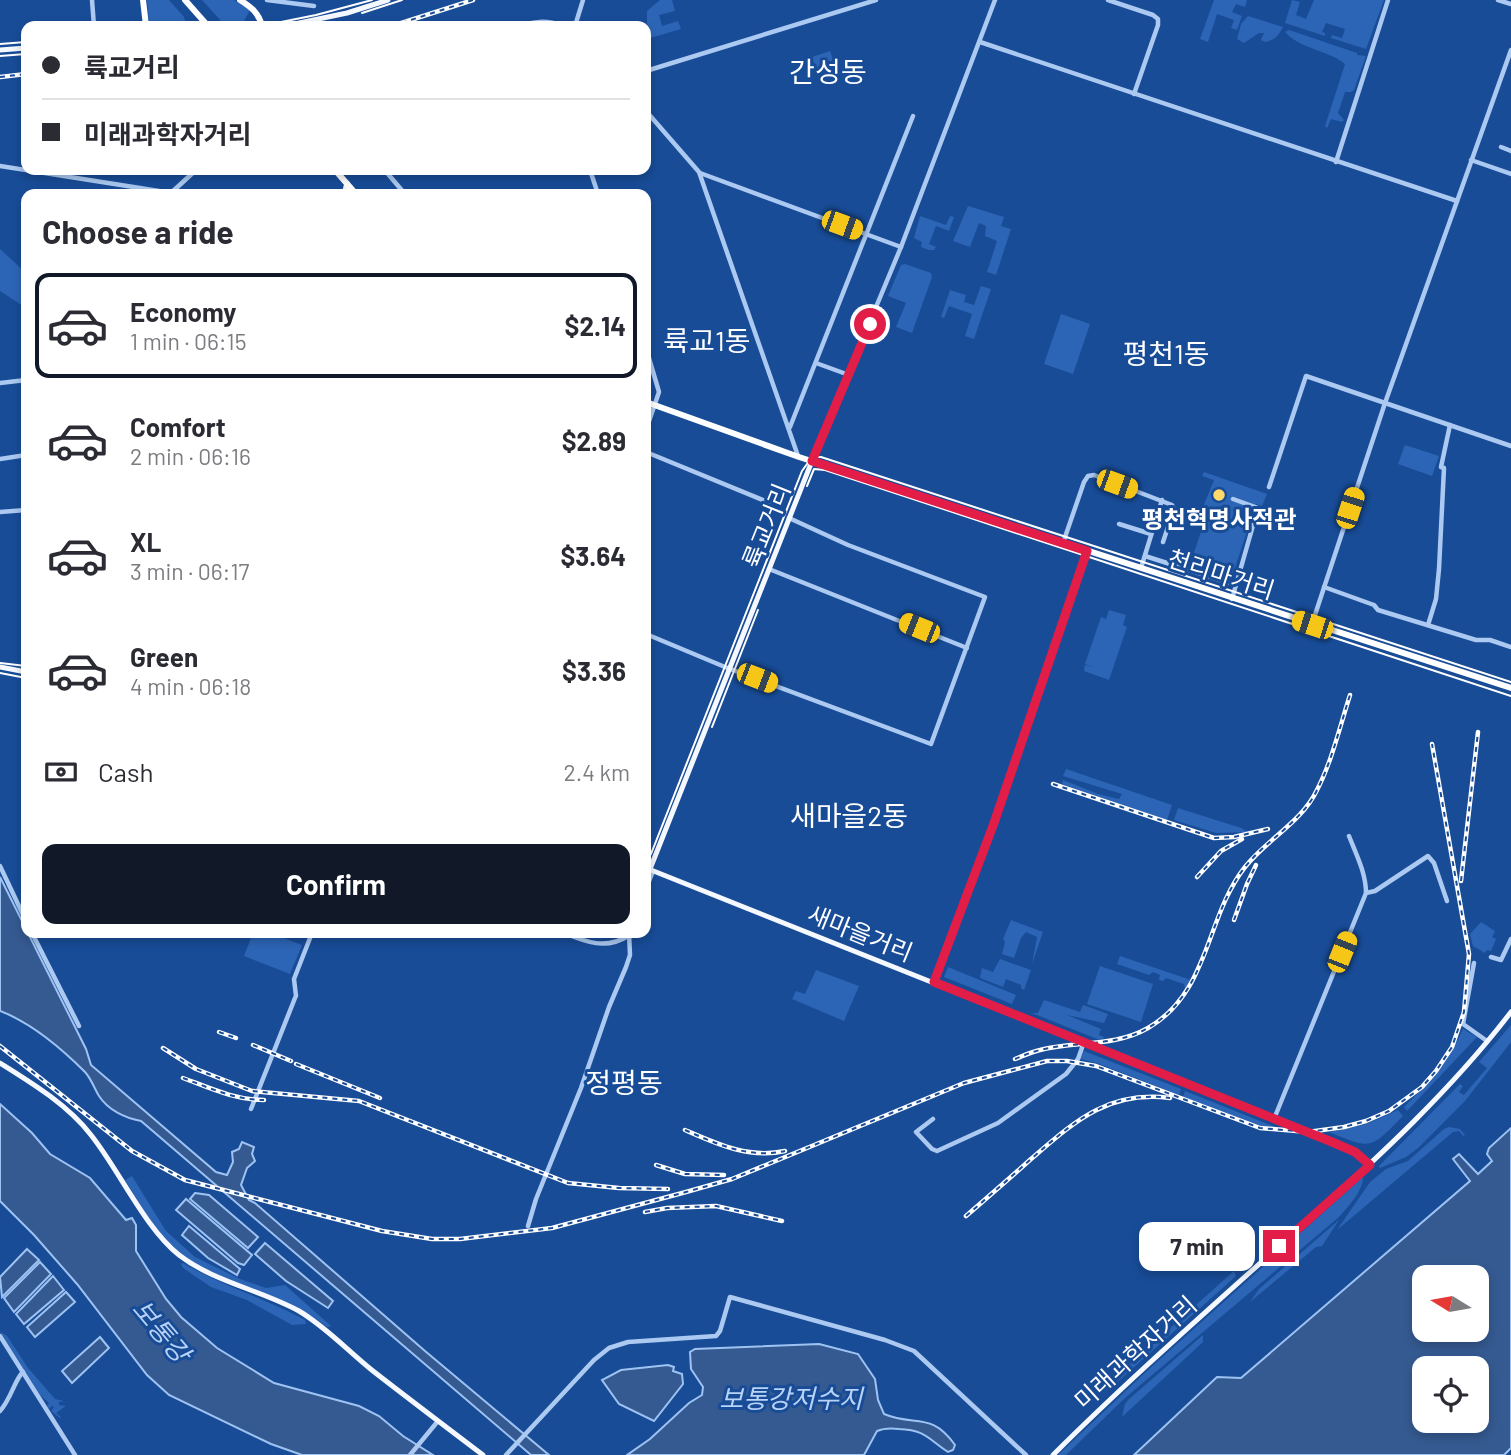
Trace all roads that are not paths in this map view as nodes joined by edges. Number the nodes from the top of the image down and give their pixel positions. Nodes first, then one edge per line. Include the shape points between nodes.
1 (92, 0) edge
2 (143, 0) edge
3 (185, 0) edge
4 (240, 0) edge
5 (268, 0) edge
6 (388, 0) edge
7 (583, 0) edge
8 (876, 0) edge
9 (995, 0) edge
10 (1108, 0) edge
11 (1388, 0) edge
12 (1498, 0) edge
13 (1511, 4) edge
14 (314, 6) dead end
15 (94, 21) edge
16 (145, 21) edge
17 (204, 21) edge
18 (261, 21) edge
19 (309, 21) edge
20 (577, 21) edge
21 (980, 42) junction
22 (21, 48) edge
23 (0, 50) edge
24 (1511, 50) edge
25 (651, 69) edge
26 (1504, 71) junction
27 (1511, 73) edge
28 (1134, 94) junction
29 (913, 116) dead end
30 (651, 117) edge
31 (1501, 147) dead end
32 (1511, 151) edge
33 (1472, 160) junction
34 (1336, 162) junction
35 (0, 166) edge
36 (21, 169) edge
37 (699, 172) junction
38 (1511, 174) edge
39 (60, 175) edge
40 (191, 175) edge
41 (339, 175) edge
42 (389, 175) edge
43 (346, 183) junction
44 (152, 189) edge
45 (175, 189) edge
46 (345, 189) edge
47 (351, 189) edge
48 (401, 189) edge
49 (1457, 201) junction
50 (866, 234) junction
51 (901, 247) junction
52 (816, 363) junction
53 (651, 365) edge
54 (849, 375) junction
55 (21, 381) edge
56 (0, 383) edge
57 (651, 404) edge
58 (1385, 404) junction
59 (656, 405) junction
60 (651, 418) edge
61 (1450, 425) junction
62 (789, 429) junction
63 (1511, 446) edge
64 (651, 454) edge
65 (21, 456) edge
66 (799, 457) junction
67 (0, 458) edge
68 (812, 461) junction
69 (1269, 488) dead end
70 (1233, 499) dead end
71 (1162, 500) junction
72 (770, 503) dead end
73 (21, 510) edge
74 (0, 512) edge
75 (789, 518) junction
76 (1119, 524) dead end
77 (1152, 534) junction
78 (1163, 542) dead end
79 (1063, 543) junction
80 (1087, 551) junction
81 (1145, 556) junction
82 (769, 569) junction
83 (1141, 569) junction
84 (1236, 585) junction
85 (1324, 587) junction
86 (1232, 599) junction
87 (1312, 625) junction
88 (1428, 625) junction
89 (651, 636) edge
90 (1511, 647) edge
91 (967, 648) junction
92 (729, 668) junction
93 (0, 669) edge
94 (21, 671) edge
95 (1510, 688) edge
96 (1349, 836) dead end
97 (651, 864) edge
98 (0, 866) edge
99 (651, 870) edge
100 (1366, 894) junction
101 (1447, 901) dead end
102 (21, 910) edge
103 (35, 938) edge
104 (310, 938) edge
105 (577, 938) edge
106 (624, 938) edge
107 (629, 938) edge
108 (1511, 939) edge
109 (1491, 957) dead end
110 (1474, 962) dead end
111 (934, 982) junction
112 (1511, 1012) edge
113 (79, 1026) dead end
114 (1487, 1041) junction
115 (1084, 1042) junction
116 (0, 1063) edge
117 (251, 1110) dead end
118 (933, 1119) dead end
119 (1274, 1119) junction
120 (1370, 1165) junction
121 (528, 1226) dead end
122 (0, 1335) edge
123 (23, 1372) junction
124 (0, 1411) edge
125 (438, 1421) junction
126 (507, 1454) edge
127 (75, 1455) edge
128 (410, 1455) edge
129 (483, 1455) edge
130 (1026, 1455) edge
131 (1053, 1455) edge

1 - 15 street
2 - 16 highway
3 - 17 highway
4 - 18 highway
5 - 14 street
6 - 19 main road
7 - 20 street
8 - 25 street
9 - 21 street, 륙교거리
10 - 28 street via 1157,19
11 - 34 street
12 - 13 street
21 - 28 street
21 - 51 street, 륙교거리
22 - 23 main road
24 - 26 street
26 - 27 street
26 - 33 street
28 - 34 street
29 - 50 street
30 - 37 street
31 - 32 street
33 - 38 street
33 - 49 street
34 - 49 street
35 - 36 street
37 - 50 street
37 - 62 street
39 - 44 street
40 - 45 street
41 - 43 highway
42 - 48 street
43 - 46 main road
43 - 47 highway
49 - 58 street
50 - 51 street
50 - 52 street
51 - 54 street, 륙교거리
52 - 54 street
52 - 62 street
53 - 59 street via 658,389
54 - 68 street, 륙교거리
55 - 56 street
57 - 59 highway, 천리마거리
58 - 61 street
58 - 69 street via 1306,376
58 - 85 street
59 - 60 street
59 - 66 highway, 천리마거리
61 - 63 street
61 - 88 street via 1441,467 1436,599
62 - 66 street
64 - 72 street
65 - 67 street
66 - 68 highway, 천리마거리
68 - 75 main road, 륙교거리
68 - 79 highway, 천리마거리
70 - 84 street via 1258,508
71 - 77 street
71 - 78 street via 1174,509
71 - 79 street via 1088,476
73 - 74 street
75 - 82 main road, 륙교거리
75 - 91 street via 985,597
76 - 77 street
77 - 81 street
79 - 80 highway, 천리마거리
80 - 83 highway, 천리마거리
80 - 111 street
81 - 83 street
81 - 84 street
82 - 91 street
82 - 92 main road, 륙교거리
83 - 86 highway, 천리마거리
84 - 86 street
85 - 87 street
85 - 88 street
86 - 87 highway, 천리마거리
87 - 95 highway, 천리마거리
88 - 90 street
89 - 92 street
91 - 92 street via 931,744
92 - 97 main road, 륙교거리
93 - 94 main road
96 - 100 street
98 - 102 street
99 - 111 main road, 새마을거리
100 - 101 street via 1428,856
100 - 119 street
103 - 113 street
104 - 117 street via 294,979 296,997
105 - 106 street via 608,945
107 - 121 street via 626,967
108 - 109 street via 1501,960
110 - 114 street via 1463,1024
111 - 115 main road, 새마을거리
112 - 114 main road, 미래과학자거리
114 - 120 main road, 미래과학자거리
115 - 118 street via 1066,1074 998,1124 937,1152 916,1132
115 - 119 main road, 새마을거리
116 - 125 main road via 82,1124 178,1254 299,1311
119 - 120 main road, 새마을거리 via 1355,1152
120 - 131 main road, 미래과학자거리
122 - 123 street
123 - 124 street
123 - 127 street
125 - 128 street
125 - 129 main road
126 - 130 street via 609,1348 628,1342 716,1336 730,1297 914,1352

